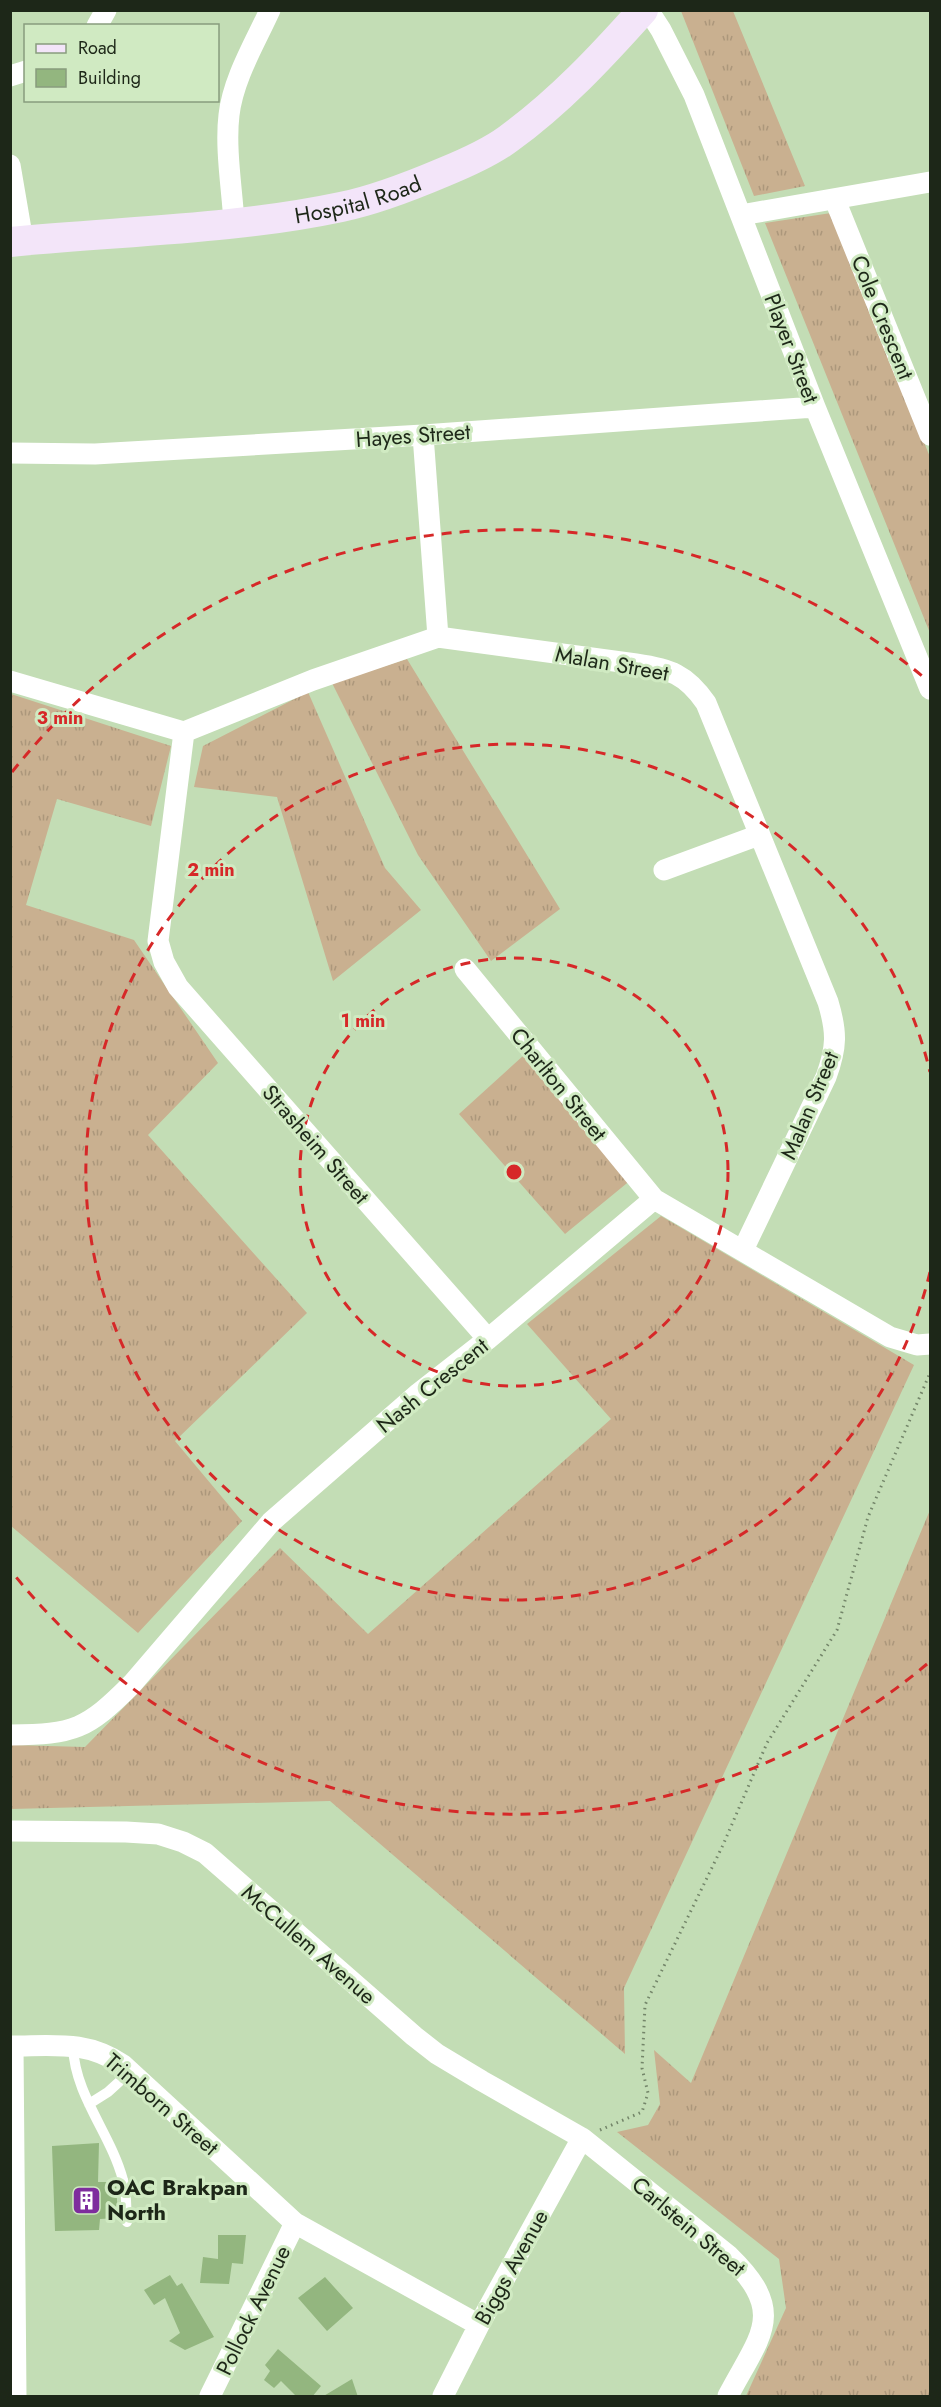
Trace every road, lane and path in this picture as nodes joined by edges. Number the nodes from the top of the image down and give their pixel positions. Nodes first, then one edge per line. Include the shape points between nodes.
1 (106, 10) edge
2 (270, 10) edge
3 (643, 10) edge
4 (648, 10) edge
5 (98, 24) edge
6 (10, 165) edge
7 (930, 182) edge
8 (835, 200) junction
9 (741, 215) junction
10 (234, 222) junction
11 (17, 242) edge
12 (815, 407) junction
13 (925, 409) edge
14 (423, 435) junction
15 (930, 435) edge
16 (10, 453) edge
17 (438, 637) junction
18 (10, 681) edge
19 (930, 689) edge
20 (184, 732) junction
21 (759, 835) junction
22 (664, 870) dead end
23 (465, 969) dead end
24 (654, 1199) junction
25 (742, 1250) junction
26 (488, 1340) junction
27 (930, 1344) edge
28 (930, 1373) edge
29 (10, 1735) edge
30 (10, 1831) edge
31 (11, 2046) edge
32 (73, 2047) junction
33 (131, 2071) junction
34 (88, 2104) junction
35 (582, 2138) junction
36 (127, 2222) dead end
37 (296, 2223) junction
38 (479, 2325) junction
39 (16, 2397) edge
40 (210, 2397) edge
41 (442, 2397) edge
42 (728, 2397) edge

1 - 5 street
2 - 10 street via 243,68 229,115
3 - 10 main road, Hospital Road via 599,60 547,109 470,161 390,194 342,207
4 - 9 street, Player Street via 694,95
6 - 11 street
7 - 8 street
8 - 9 street
8 - 13 street, Cole Crescent
9 - 12 street, Player Street
10 - 11 main road, Hospital Road
12 - 14 street, Hayes Street
12 - 19 street, Player Street
13 - 15 street, Cole Crescent
14 - 16 street, Hayes Street via 95,454
14 - 17 street
17 - 20 street, Malan Street via 313,680
17 - 21 street, Malan Street via 636,664 680,675 706,703
18 - 20 street
20 - 26 street, Strasheim Street via 158,941 164,962 178,987
21 - 22 street
21 - 25 street, Malan Street via 828,1002 836,1039 826,1077
23 - 24 street, Charlton Street
24 - 25 street
24 - 26 street, Nash Crescent
25 - 27 street via 890,1337 916,1345
26 - 29 street, Nash Crescent via 419,1393 271,1522 108,1707 74,1729
28 - 35 path via 868,1517 837,1630 767,1743 723,1845 645,2005 642,2068 648,2093 642,2112
30 - 35 street, McCullem Avenue via 158,1834 205,1853 414,2036 482,2081
31 - 32 street, Trimborn Street
31 - 39 street
32 - 33 street, Trimborn Street via 106,2053
32 - 34 lane via 78,2079
33 - 34 lane
33 - 37 street, Trimborn Street
34 - 36 lane via 124,2182
35 - 38 street, Biggs Avenue
35 - 42 street, Carlstein Street via 729,2256 756,2286 765,2313 762,2333
37 - 38 street, Trimborn Street
37 - 40 street, Pollock Avenue
38 - 41 street, Biggs Avenue

